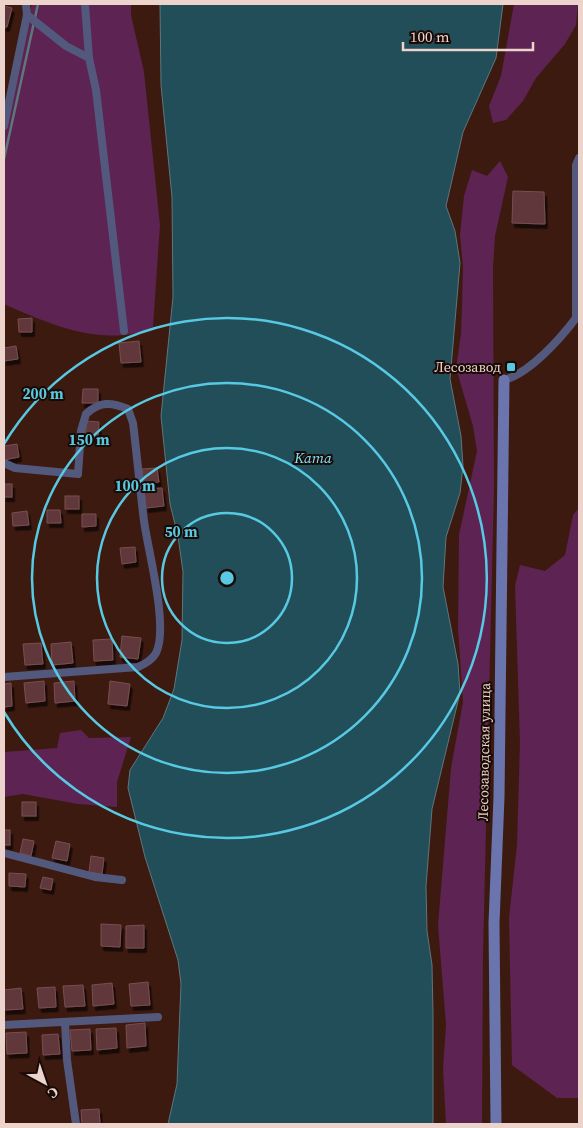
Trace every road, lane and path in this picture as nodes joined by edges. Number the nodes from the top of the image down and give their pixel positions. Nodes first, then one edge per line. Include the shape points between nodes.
1 (26, 4) edge
2 (85, 4) edge
3 (26, 15) junction
4 (89, 58) junction
5 (4, 126) edge
6 (579, 158) edge
7 (124, 331) dead end
8 (504, 380) joint
9 (4, 463) edge
10 (4, 677) edge
11 (4, 853) edge
12 (122, 880) dead end
13 (158, 1017) dead end
14 (65, 1022) junction
15 (4, 1025) edge
16 (76, 1124) edge
17 (496, 1124) edge

1 - 3 street
2 - 4 street
3 - 4 street via 66,46
3 - 5 street
4 - 7 street via 96,90
6 - 8 street via 576,165 576,318 563,336 516,377
8 - 17 street, Лесозаводская улица via 499,797 494,922
9 - 10 street via 14,468 78,474 81,431 86,414 100,404 113,403 128,409 133,423 159,632 156,653 149,662 138,667
11 - 12 street via 94,877
13 - 14 street
14 - 15 street
14 - 16 street

